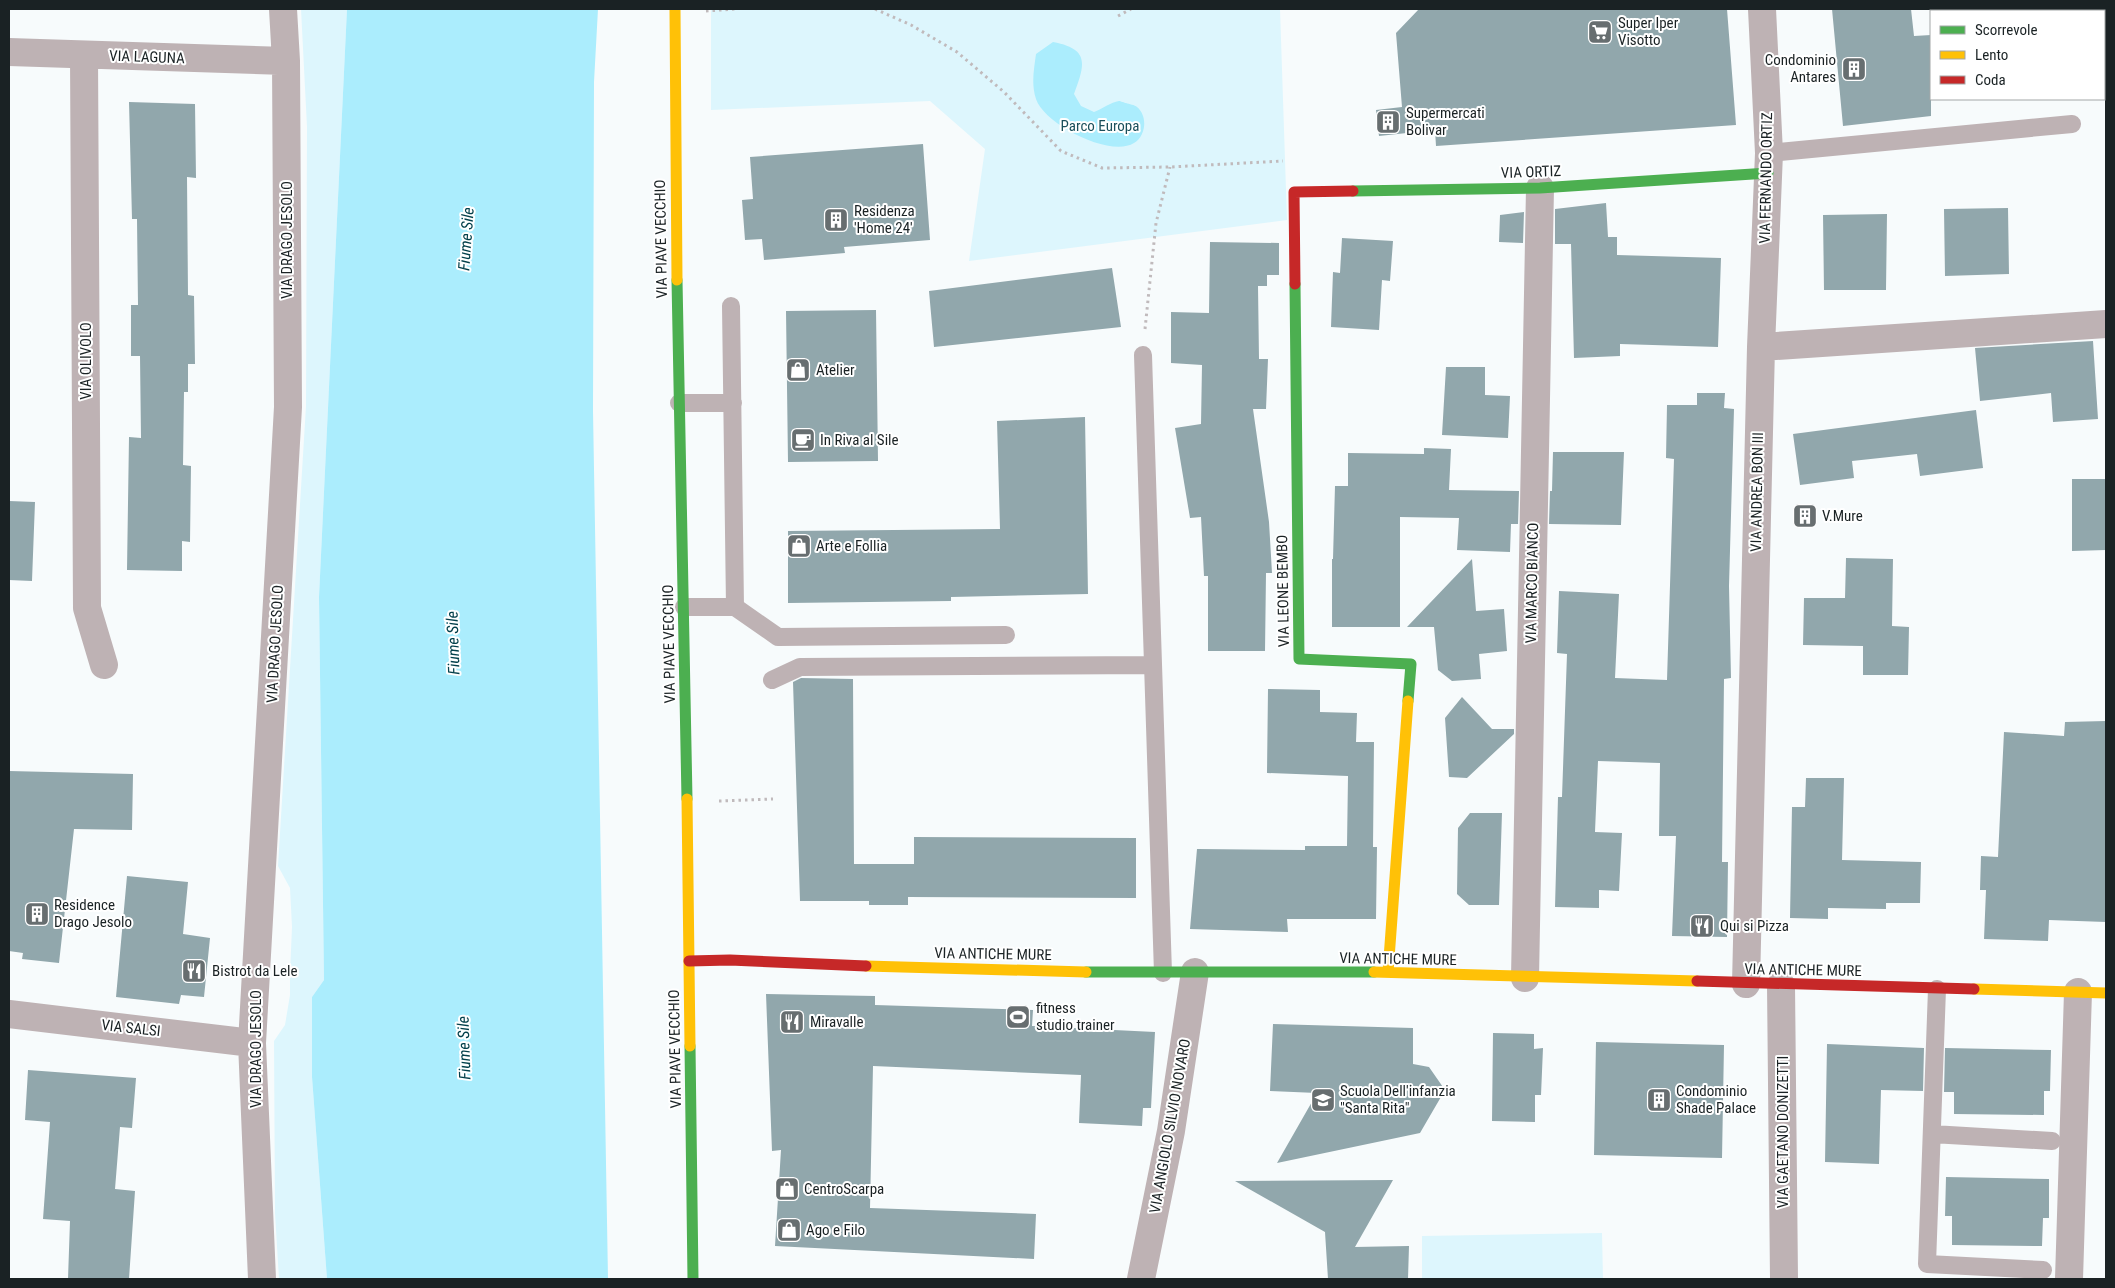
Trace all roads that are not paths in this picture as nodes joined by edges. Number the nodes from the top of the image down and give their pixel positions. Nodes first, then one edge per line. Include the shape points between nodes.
1 (283, 9) edge
2 (675, 9) edge
3 (1762, 9) edge
4 (9, 52) edge
5 (84, 55) junction
6 (286, 61) junction
7 (2072, 124) dead end
8 (1769, 163) junction
9 (1540, 188) junction
10 (1294, 192) joint
11 (731, 306) dead end
12 (2106, 324) edge
13 (1761, 347) junction
14 (1143, 355) road end
15 (679, 403) junction
16 (732, 403) junction
17 (684, 607) junction
18 (735, 607) junction
19 (1006, 635) dead end
20 (104, 665) dead end
21 (1153, 665) junction
22 (772, 680) dead end
23 (689, 961) junction
24 (1195, 972) junction
25 (1388, 972) junction
26 (1163, 973) junction
27 (1525, 978) junction
28 (1746, 984) junction
29 (1781, 985) junction
30 (1938, 989) junction
31 (2078, 992) junction
32 (2106, 993) edge
33 (9, 1014) edge
34 (252, 1043) junction
35 (1932, 1134) junction
36 (2052, 1141) dead end
37 (2043, 1270) dead end
38 (262, 1279) edge
39 (693, 1279) edge
40 (1141, 1279) edge
41 (1784, 1279) edge
42 (2069, 1279) edge

1 - 6 street, VIA DRAGO JESOLO
2 - 15 street, VIA PIAVE VECCHIO via 674,183
3 - 8 street, VIA FERNANDO ORTIZ
4 - 5 street, VIA LAGUNA
5 - 6 street, VIA LAGUNA
5 - 20 street, VIA OLIVOLO via 87,608
6 - 34 street, VIA DRAGO JESOLO via 288,407
7 - 8 lane
8 - 9 street, VIA ORTIZ
8 - 13 street, VIA FERNANDO ORTIZ
9 - 10 street, VIA ORTIZ
9 - 27 street, VIA MARCO BIANCO
10 - 25 street, VIA LEONE BEMBO via 1298,659 1411,664
11 - 16 lane
12 - 13 street
13 - 28 street, VIA ANDREA BON III
14 - 21 lane
15 - 16 lane
15 - 17 street, VIA PIAVE VECCHIO
16 - 18 lane
17 - 18 lane
17 - 23 street, VIA PIAVE VECCHIO
18 - 19 lane via 778,637
21 - 22 lane via 800,667
21 - 26 lane
23 - 26 street, VIA ANTICHE MURE
23 - 39 street, VIA PIAVE VECCHIO
24 - 25 street, VIA ANTICHE MURE
24 - 26 street, VIA ANTICHE MURE
24 - 40 street, VIA ANGIOLO SILVIO NOVARO via 1171,1131
25 - 27 street, VIA ANTICHE MURE
27 - 28 street, VIA ANTICHE MURE
28 - 29 street, VIA ANTICHE MURE
29 - 30 street, VIA ANTICHE MURE
29 - 41 street, VIA GAETANO DONIZETTI
30 - 31 street, VIA ANTICHE MURE
30 - 35 lane
31 - 32 street, VIA ANTICHE MURE
31 - 42 street
33 - 34 street, VIA SALSI
34 - 38 street, VIA DRAGO JESOLO
35 - 36 lane
35 - 37 lane via 1927,1264

